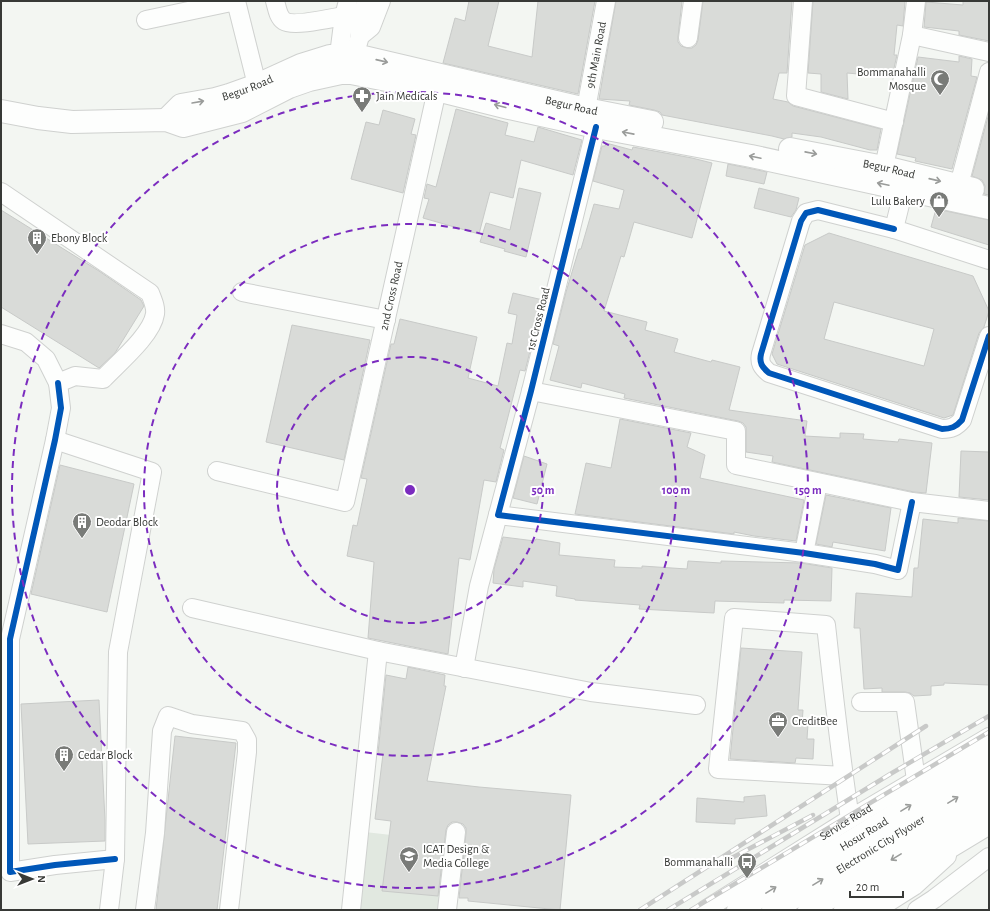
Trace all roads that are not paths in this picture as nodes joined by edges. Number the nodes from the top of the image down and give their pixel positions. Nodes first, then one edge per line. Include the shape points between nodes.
1 (275, 1) edge
2 (367, 1) edge
3 (381, 1) edge
4 (606, 1) edge
5 (693, 1) edge
6 (803, 1) edge
7 (916, 1) edge
8 (346, 8) edge
9 (146, 20) dead end
10 (912, 35) junction
11 (688, 38) dead end
12 (989, 52) edge
13 (351, 55) junction
14 (989, 72) edge
15 (257, 85) junction
16 (438, 90) junction
17 (1, 111) edge
18 (591, 118) junction
19 (166, 120) junction
20 (894, 122) junction
21 (884, 167) junction
22 (959, 185) junction
23 (904, 188) junction
24 (1, 192) edge
25 (989, 192) edge
26 (989, 208) edge
27 (894, 230) junction
28 (989, 260) edge
29 (242, 292) dead end
30 (386, 320) junction
31 (1, 334) edge
32 (989, 336) edge
33 (58, 383) junction
34 (531, 391) junction
35 (55, 440) junction
36 (217, 471) dead end
37 (818, 483) junction
38 (912, 502) junction
39 (989, 511) edge
40 (498, 515) junction
41 (804, 553) junction
42 (192, 608) dead end
43 (378, 652) junction
44 (464, 668) junction
45 (861, 702) dead end
46 (696, 705) dead end
47 (989, 737) edge
48 (989, 758) edge
49 (844, 776) junction
50 (989, 778) edge
51 (916, 780) junction
52 (989, 801) edge
53 (850, 819) junction
54 (981, 828) edge
55 (456, 832) dead end
56 (989, 857) edge
57 (115, 859) junction
58 (6, 872) edge
59 (109, 910) edge
60 (145, 910) edge
61 (230, 910) edge
62 (351, 910) edge
63 (446, 910) edge
64 (705, 910) edge
65 (738, 910) edge
66 (772, 910) edge
67 (809, 910) edge
68 (845, 910) edge
69 (876, 910) edge
70 (917, 910) edge

1 - 8 street via 279,16 285,22 298,23
2 - 13 street via 358,23
3 - 13 street via 371,27
4 - 18 street, 9th Main Road
5 - 11 street
6 - 20 street via 796,96
7 - 10 street
8 - 13 street
9 - 15 street via 236,1
10 - 12 street
10 - 20 street
13 - 15 main road, Begur Road via 330,56
13 - 16 main road, Begur Road
13 -> 18 main road, Begur Road
13 - 19 main road, Begur Road via 309,80 289,87 242,111 183,126
14 - 22 street
19 -> 15 main road, Begur Road via 181,105 215,99
18 -> 16 main road, Begur Road via 509,108
16 - 30 street, 2nd Cross Road
17 - 19 main road, Begur Road via 72,122
18 -> 21 main road, Begur Road
23 -> 18 main road, Begur Road via 751,156
18 - 34 street, 1st Cross Road
20 - 21 street
21 -> 22 main road, Begur Road
22 - 25 main road, Begur Road
23 - 26 main road, Begur Road
23 - 27 street
24 - 33 street via 150,294 155,305 155,315 148,333 103,378 75,376
27 - 28 street
27 - 32 street via 818,210 806,213 801,221 761,354 762,367 769,373 942,429 950,429 962,420
29 - 30 street
30 - 36 street, 2nd Cross Road via 345,502
31 - 33 street via 26,342 46,359
33 - 35 street via 61,408
34 - 37 street via 736,431 736,465
34 - 40 street, 1st Cross Road
35 - 57 street via 152,472 118,652
35 - 58 street via 10,638
37 - 38 street
37 - 41 street
38 - 39 street
38 - 41 street via 898,570
40 - 41 street
40 - 44 street, 1st Cross Road via 479,586
42 - 43 street
43 - 44 street
43 - 62 street
44 - 46 street via 591,692
45 - 51 street via 905,702
47 - 51 street, Service Road
65 -> 48 main road, Hosur Road
49 - 49 street via 826,625 734,618 718,768
49 - 53 street
66 -> 50 main road, Electronic City Flyover
51 - 53 street, Service Road
52 -> 67 main road, Electronic City Flyover
53 - 64 street, Service Road
54 - 68 main road
54 - 69 street via 914,886
55 - 63 street
56 - 70 street
57 - 58 street
57 - 59 street
60 - 61 street via 155,833 162,731 168,716 192,724 242,731 247,740

